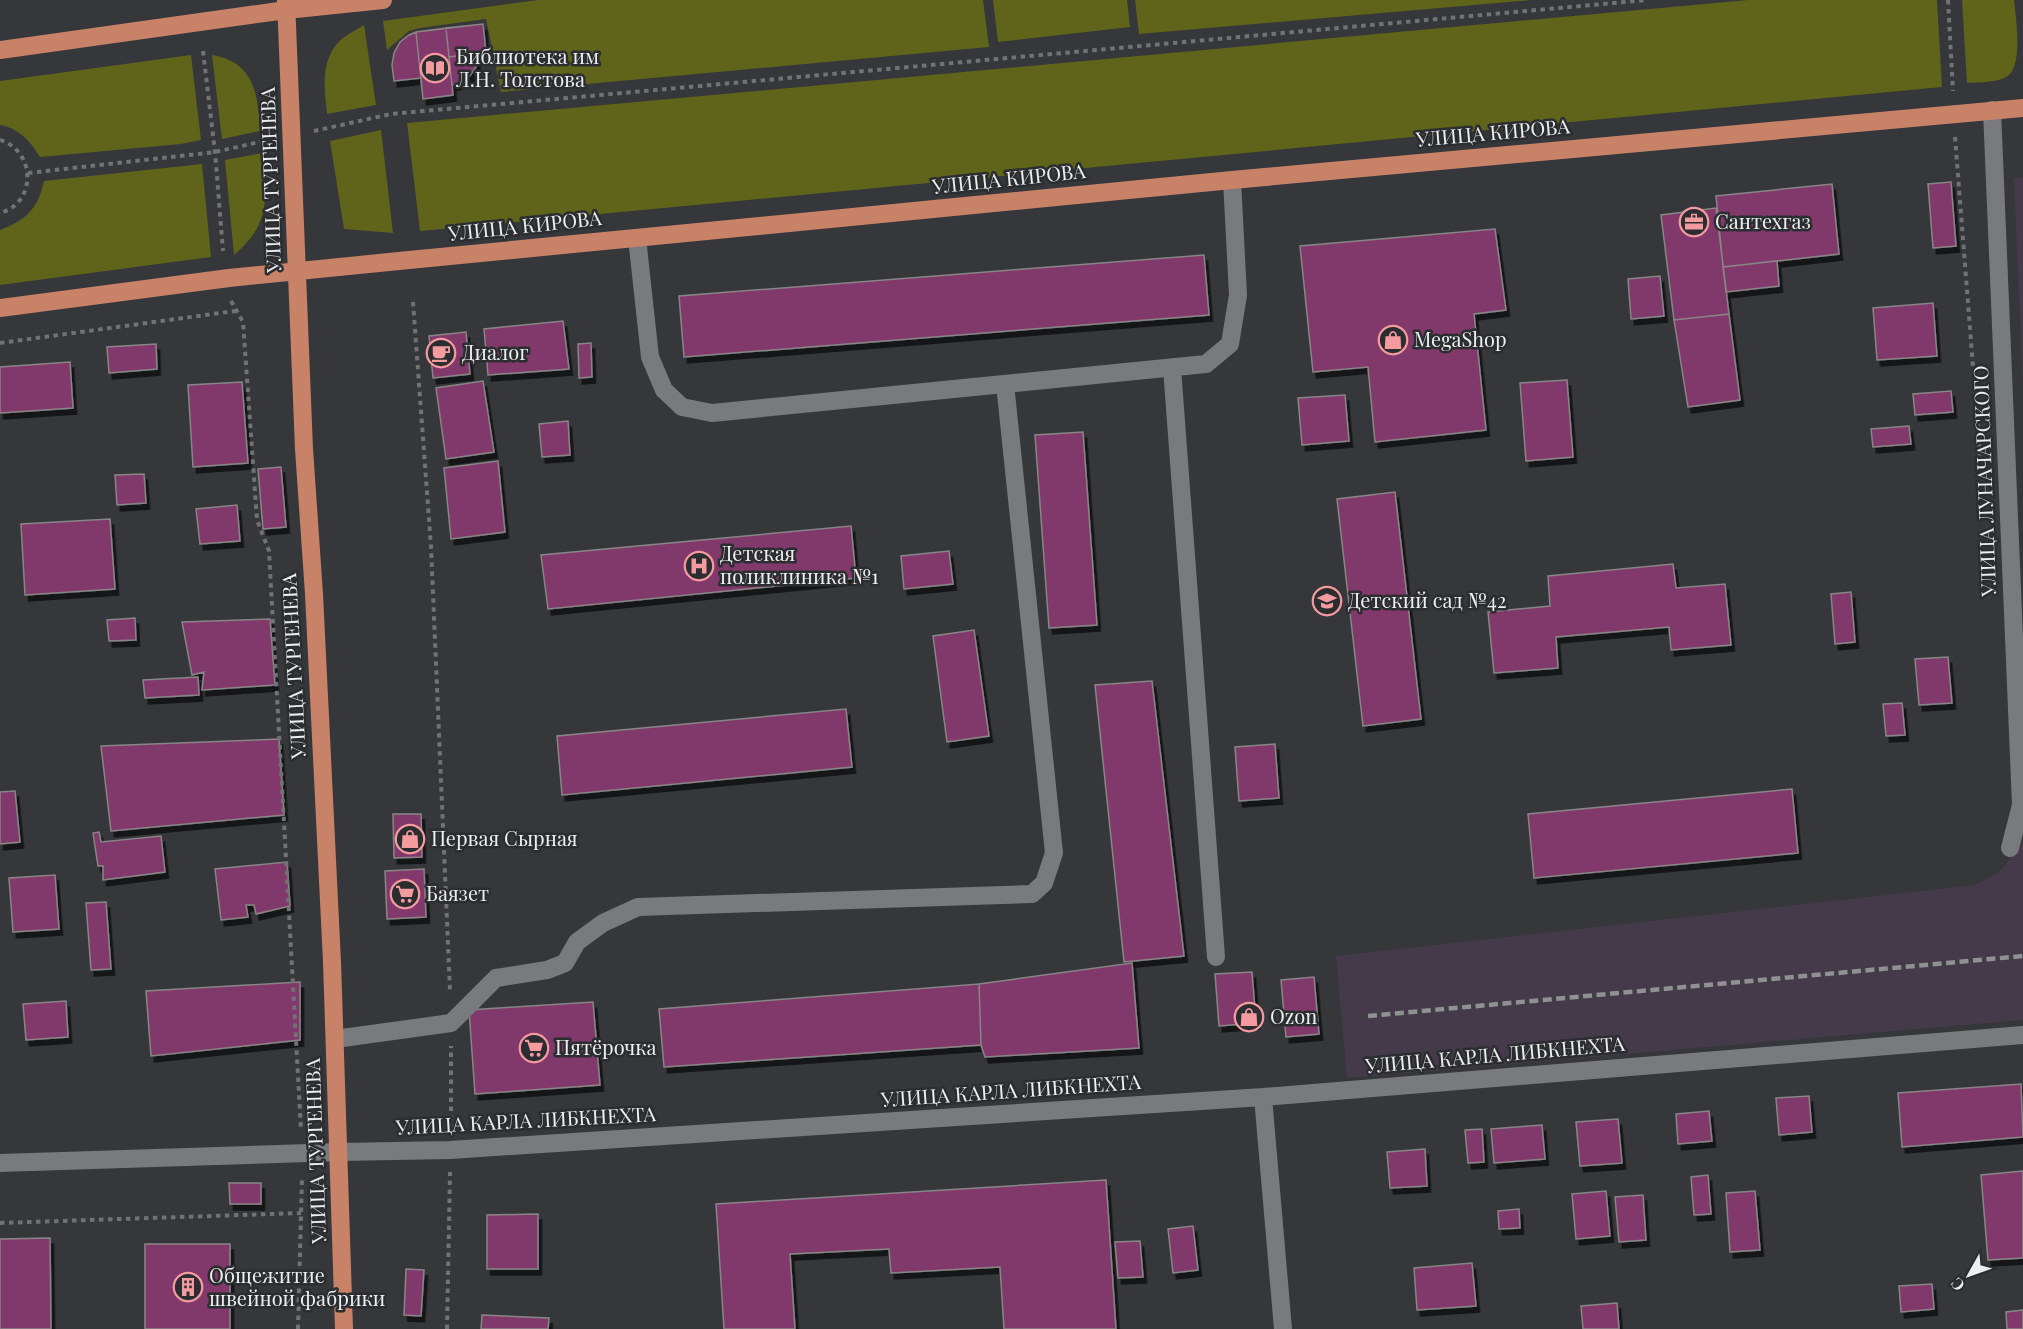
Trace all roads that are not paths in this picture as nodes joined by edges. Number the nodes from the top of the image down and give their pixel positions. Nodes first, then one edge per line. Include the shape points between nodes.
1 (383, 0) edge
2 (286, 5) edge
3 (0, 50) edge
4 (2023, 108) edge
5 (1992, 110) junction
6 (1232, 180) junction
7 (637, 238) junction
8 (297, 271) junction
9 (0, 308) edge
10 (1172, 368) junction
11 (1005, 384) junction
12 (2010, 848) dead end
13 (1216, 957) dead end
14 (2023, 1035) edge
15 (335, 1039) junction
16 (1263, 1097) junction
17 (340, 1152) junction
18 (0, 1163) edge
19 (344, 1329) edge
20 (1284, 1329) edge

1 - 2 main road
2 - 3 main road
2 - 8 main road, УЛИЦА ТУРГЕНЕВА
4 - 5 main road, УЛИЦА КИРОВА
5 - 6 main road, УЛИЦА КИРОВА
5 - 12 street, УЛИЦА ЛУНАЧАРСКОГО via 2021,806
6 - 7 main road, УЛИЦА КИРОВА
6 - 10 street via 1238,295 1230,345 1206,364
7 - 8 main road, УЛИЦА КИРОВА
7 - 11 street via 650,357 664,390 682,407 712,413
8 - 9 main road, УЛИЦА КИРОВА
8 - 15 main road, УЛИЦА ТУРГЕНЕВА
10 - 11 street
10 - 13 street
11 - 15 street via 1054,853 1044,883 1032,894 638,907 603,922 577,942 565,963 547,970 496,978 451,1023
14 - 16 street, УЛИЦА КАРЛА ЛИБКНЕХТА
15 - 17 main road, УЛИЦА ТУРГЕНЕВА
16 - 17 street, УЛИЦА КАРЛА ЛИБКНЕХТА via 450,1150
16 - 20 street
17 - 18 street, УЛИЦА КАРЛА ЛИБКНЕХТА
17 - 19 main road, УЛИЦА ТУРГЕНЕВА

